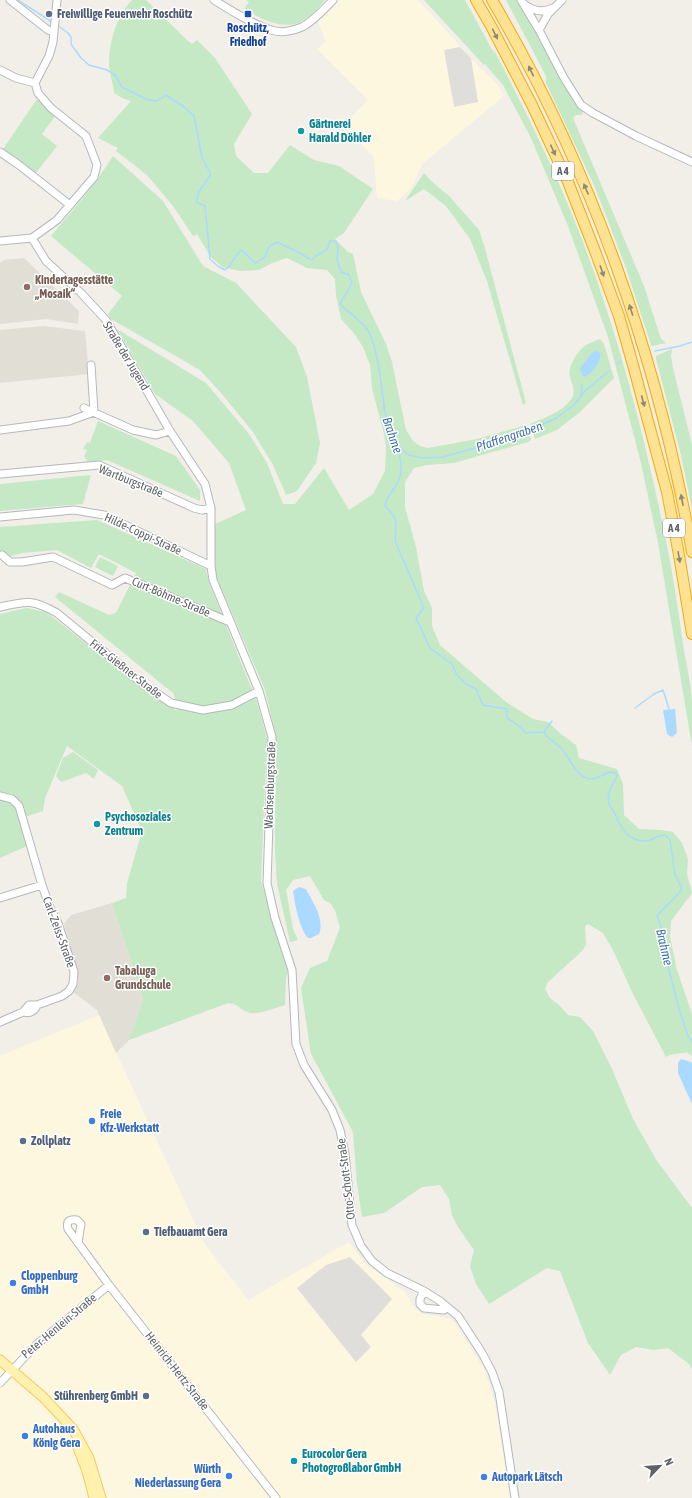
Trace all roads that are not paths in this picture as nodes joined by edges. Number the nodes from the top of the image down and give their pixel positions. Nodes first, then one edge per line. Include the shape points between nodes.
1 (10, 0) edge
2 (57, 0) edge
3 (214, 0) edge
4 (333, 0) edge
5 (476, 0) edge
6 (492, 0) edge
7 (562, 0) edge
8 (522, 2) edge
9 (557, 6) junction
10 (55, 28) junction
11 (539, 30) junction
12 (0, 70) edge
13 (35, 83) junction
14 (0, 152) edge
15 (692, 162) edge
16 (70, 205) junction
17 (32, 238) junction
18 (0, 241) edge
19 (91, 365) dead end
20 (84, 408) dead end
21 (94, 412) junction
22 (0, 430) edge
23 (170, 431) junction
24 (0, 474) edge
25 (211, 508) junction
26 (0, 516) edge
27 (211, 535) joint
28 (692, 552) edge
29 (2, 555) dead end
30 (211, 566) junction
31 (0, 607) edge
32 (230, 622) junction
33 (692, 634) edge
34 (259, 691) junction
35 (0, 796) edge
36 (42, 885) junction
37 (0, 898) edge
38 (292, 970) joint
39 (0, 1022) edge
40 (78, 1243) dead end
41 (109, 1285) junction
42 (424, 1291) junction
43 (447, 1307) junction
44 (0, 1360) edge
45 (11, 1370) junction
46 (0, 1382) edge
47 (59, 1414) junction
48 (94, 1498) edge
49 (101, 1498) edge
50 (276, 1498) edge
51 (515, 1498) edge

1 - 10 street via 48,30
2 - 10 street
3 - 4 street via 251,21 277,31 293,30 302,26 316,17
5 -> 33 highway, A 4 via 528,98 568,182 630,352 667,492
28 -> 6 highway, A 4 via 679,486 647,360 616,262 573,160 525,58
7 - 9 street
8 - 9 street via 538,11 547,11
8 - 11 street
9 - 11 street via 544,19
10 - 13 street via 49,56
11 - 15 street via 581,105 636,136
12 - 13 street
13 - 16 street via 38,93 51,108 86,136 97,165 94,177
14 - 16 street
16 - 17 street via 58,220
17 - 18 street
17 - 23 street, Straße der Jugend via 46,261 106,320
19 - 21 street
20 - 21 street
21 - 22 street via 70,421
21 - 23 street via 133,430 156,435
23 - 25 street, Straße der Jugend via 205,484
24 - 25 street, Wartburgstraße via 99,465 194,508
25 - 27 street, Straße der Jugend
26 - 30 street, Hilde-Coppi-Straße via 74,510 104,515
27 - 30 street, Wachsenburgstraße
29 - 32 street, Curt-Böhme-Straße via 10,562 53,557 112,584 125,578
30 - 32 street, Wachsenburgstraße via 213,580
31 - 34 street, Fritz-Gießner-Straße via 26,601 42,604 171,703 203,710 232,705
32 - 34 street, Wachsenburgstraße
34 - 38 street, Wachsenburgstraße via 272,737 267,883
35 - 36 street via 12,799 19,806
36 - 37 street
36 - 39 street, Carl-Zeiss-Straße via 74,972 73,984 62,996 38,1005 32,1012 23,1012
38 - 42 street, Otto-Schott-Straße via 296,1044 304,1065 332,1110 340,1130 352,1225 361,1246 372,1261 387,1273
40 - 41 street, Heinrich-Hertz-Straße
41 - 45 street, Peter-Henlein-Straße via 36,1345
41 - 50 street, Heinrich-Hertz-Straße
42 - 43 street, Otto-Schott-Straße
42 - 43 street via 420,1299 420,1304 424,1308 444,1310
43 - 51 street, Otto-Schott-Straße via 458,1316 492,1372 499,1392
44 - 45 main road
45 - 46 street, Peter-Henlein-Straße
45 - 47 main road
47 - 48 main road via 82,1459
47 - 49 main road via 82,1443

